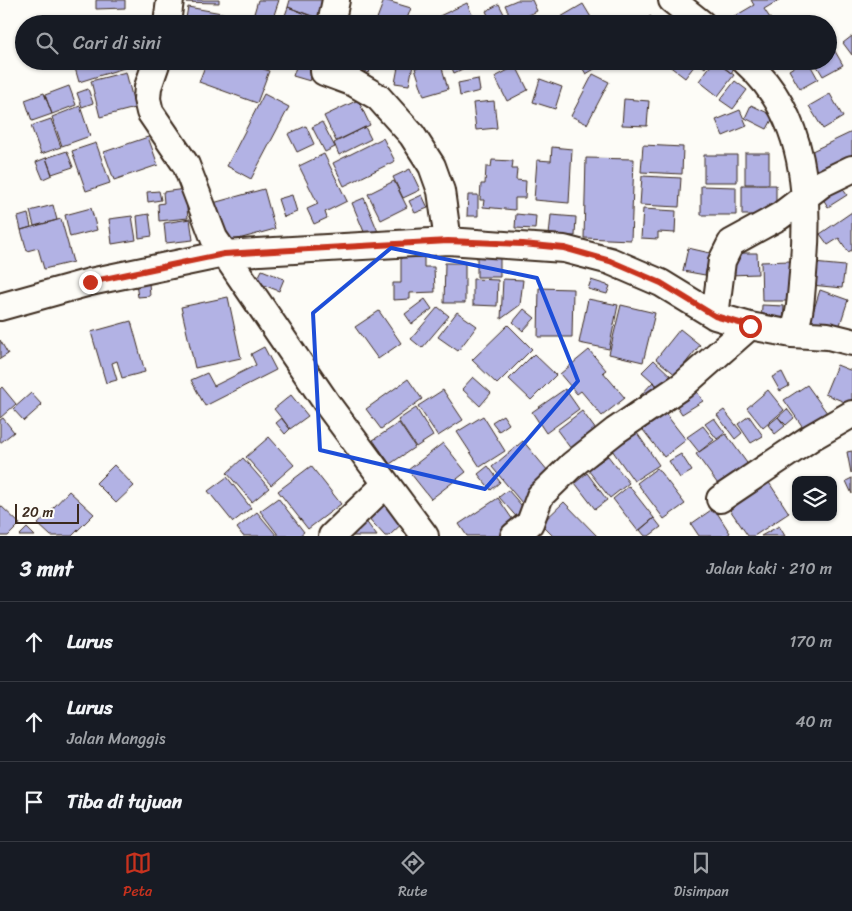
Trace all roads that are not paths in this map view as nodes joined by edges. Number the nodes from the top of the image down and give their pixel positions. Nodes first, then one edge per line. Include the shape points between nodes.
1 (170, 0) edge
2 (336, 0) edge
3 (672, 0) edge
4 (168, 15) edge
5 (333, 15) edge
6 (691, 15) edge
7 (154, 70) edge
8 (324, 70) edge
9 (754, 70) edge
10 (852, 169) edge
11 (805, 196) junction
12 (448, 241) junction
13 (224, 254) junction
14 (0, 307) edge
15 (715, 316) junction
16 (750, 326) junction
17 (792, 334) junction
18 (852, 342) edge
19 (852, 414) edge
20 (386, 484) junction
21 (720, 499) dead end
22 (332, 536) edge
23 (425, 536) edge
24 (514, 536) edge

1 - 4 street
2 - 5 street
3 - 6 street
7 - 13 street via 148,87 150,112 186,165 214,238
8 - 12 street via 378,97 412,135 432,166 441,191
9 - 11 street via 773,90 785,112 803,173
10 - 11 street via 823,182
11 - 15 street via 780,216 730,243 720,269
11 - 17 street via 802,292
12 - 13 street
12 - 15 street via 564,248 610,261 661,283
13 - 14 street via 90,282
13 - 20 street
15 - 16 street
16 - 17 street
16 - 24 street via 683,385 572,465 540,496 530,523
17 - 18 street via 828,336
19 - 21 street
20 - 22 street
20 - 23 street

